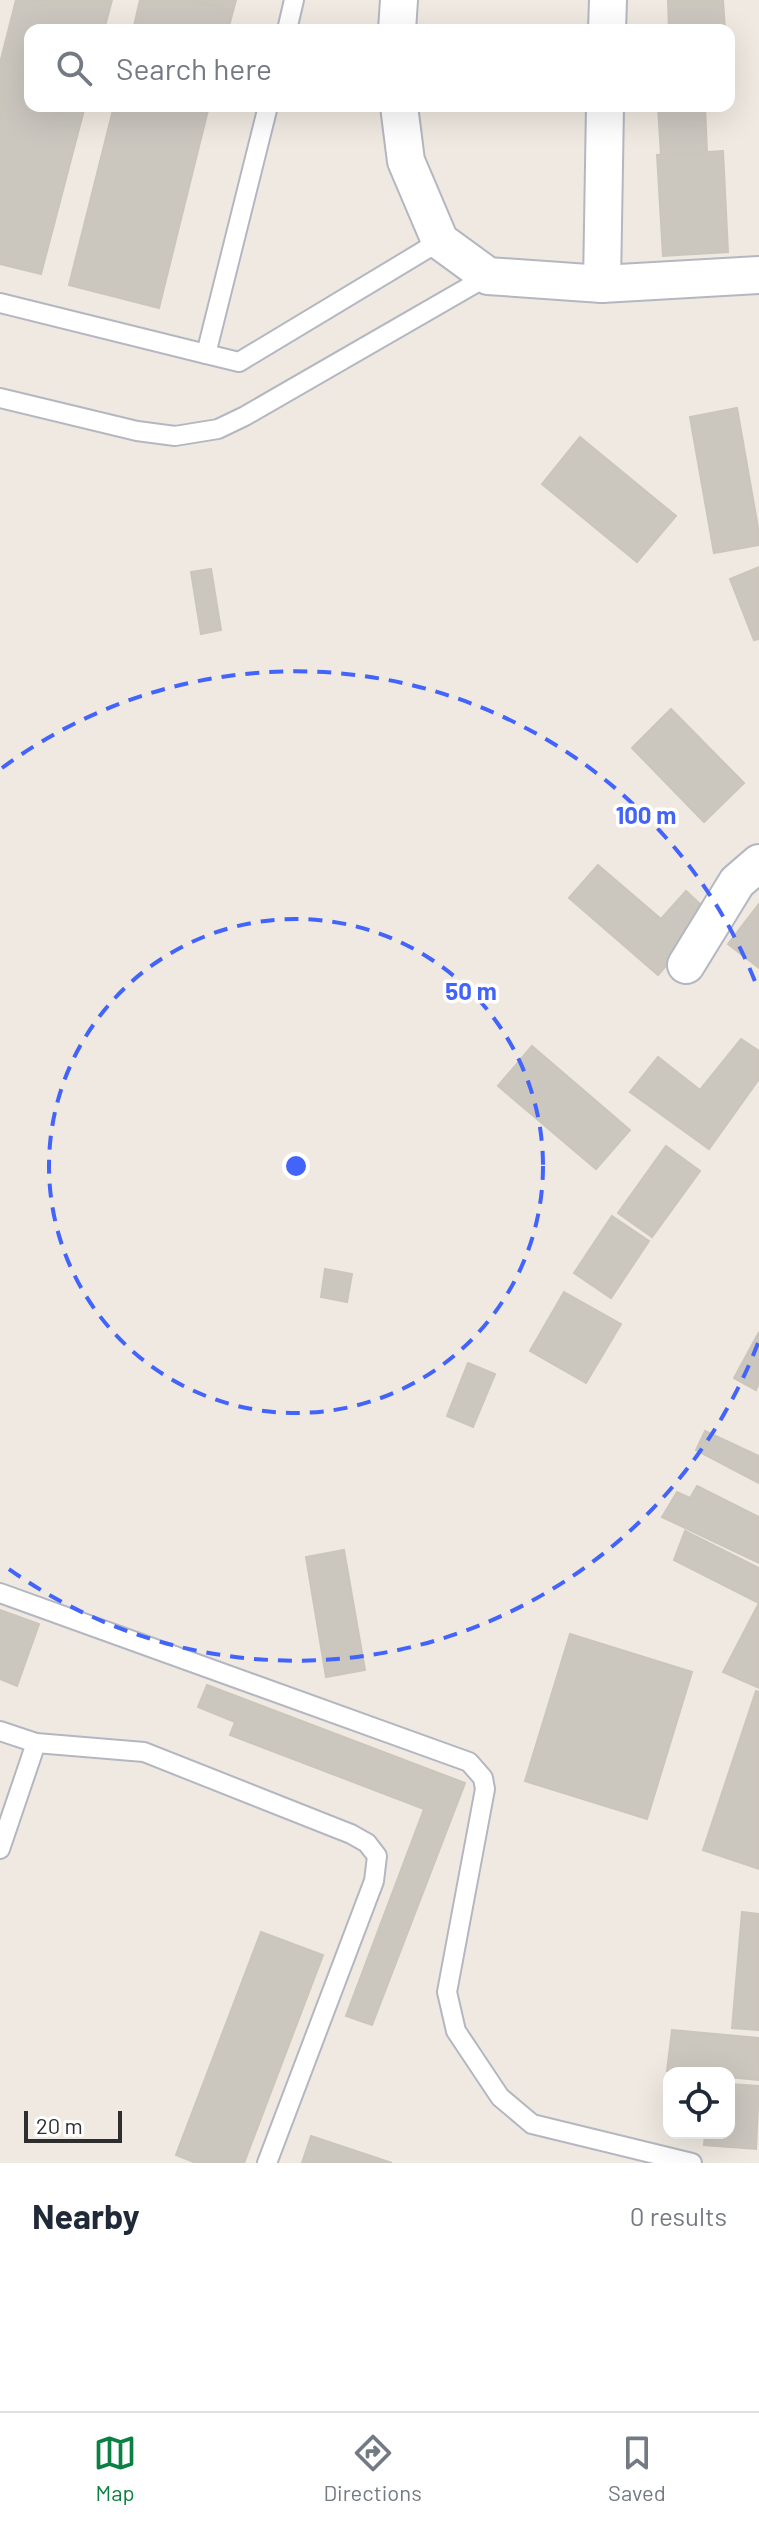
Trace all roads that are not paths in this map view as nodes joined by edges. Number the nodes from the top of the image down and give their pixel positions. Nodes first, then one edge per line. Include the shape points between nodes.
1 (294, 0) edge
2 (399, 0) edge
3 (608, 0) edge
4 (288, 24) edge
5 (397, 24) edge
6 (607, 24) edge
7 (266, 112) edge
8 (400, 112) edge
9 (605, 112) edge
10 (440, 241) junction
11 (759, 275) edge
12 (488, 276) junction
13 (602, 284) junction
14 (0, 303) edge
15 (206, 354) junction
16 (0, 398) edge
17 (759, 863) edge
18 (686, 965) dead end
19 (0, 1593) edge
20 (0, 1731) edge
21 (36, 1743) junction
22 (0, 1849) edge
23 (267, 2163) edge
24 (692, 2163) edge

1 - 4 lane
2 - 5 street
3 - 6 street
7 - 15 lane
8 - 10 street via 406,161
9 - 13 street
10 - 12 street
10 - 15 lane via 239,362
11 - 13 street
12 - 13 street
12 - 16 lane via 218,429 175,436 137,431
14 - 15 lane
17 - 18 street via 737,882
19 - 24 lane via 469,1762 485,1789 447,1992 456,2031 500,2097 532,2124
20 - 21 lane
21 - 22 lane
21 - 23 lane via 144,1752 351,1834 377,1856 374,1881

